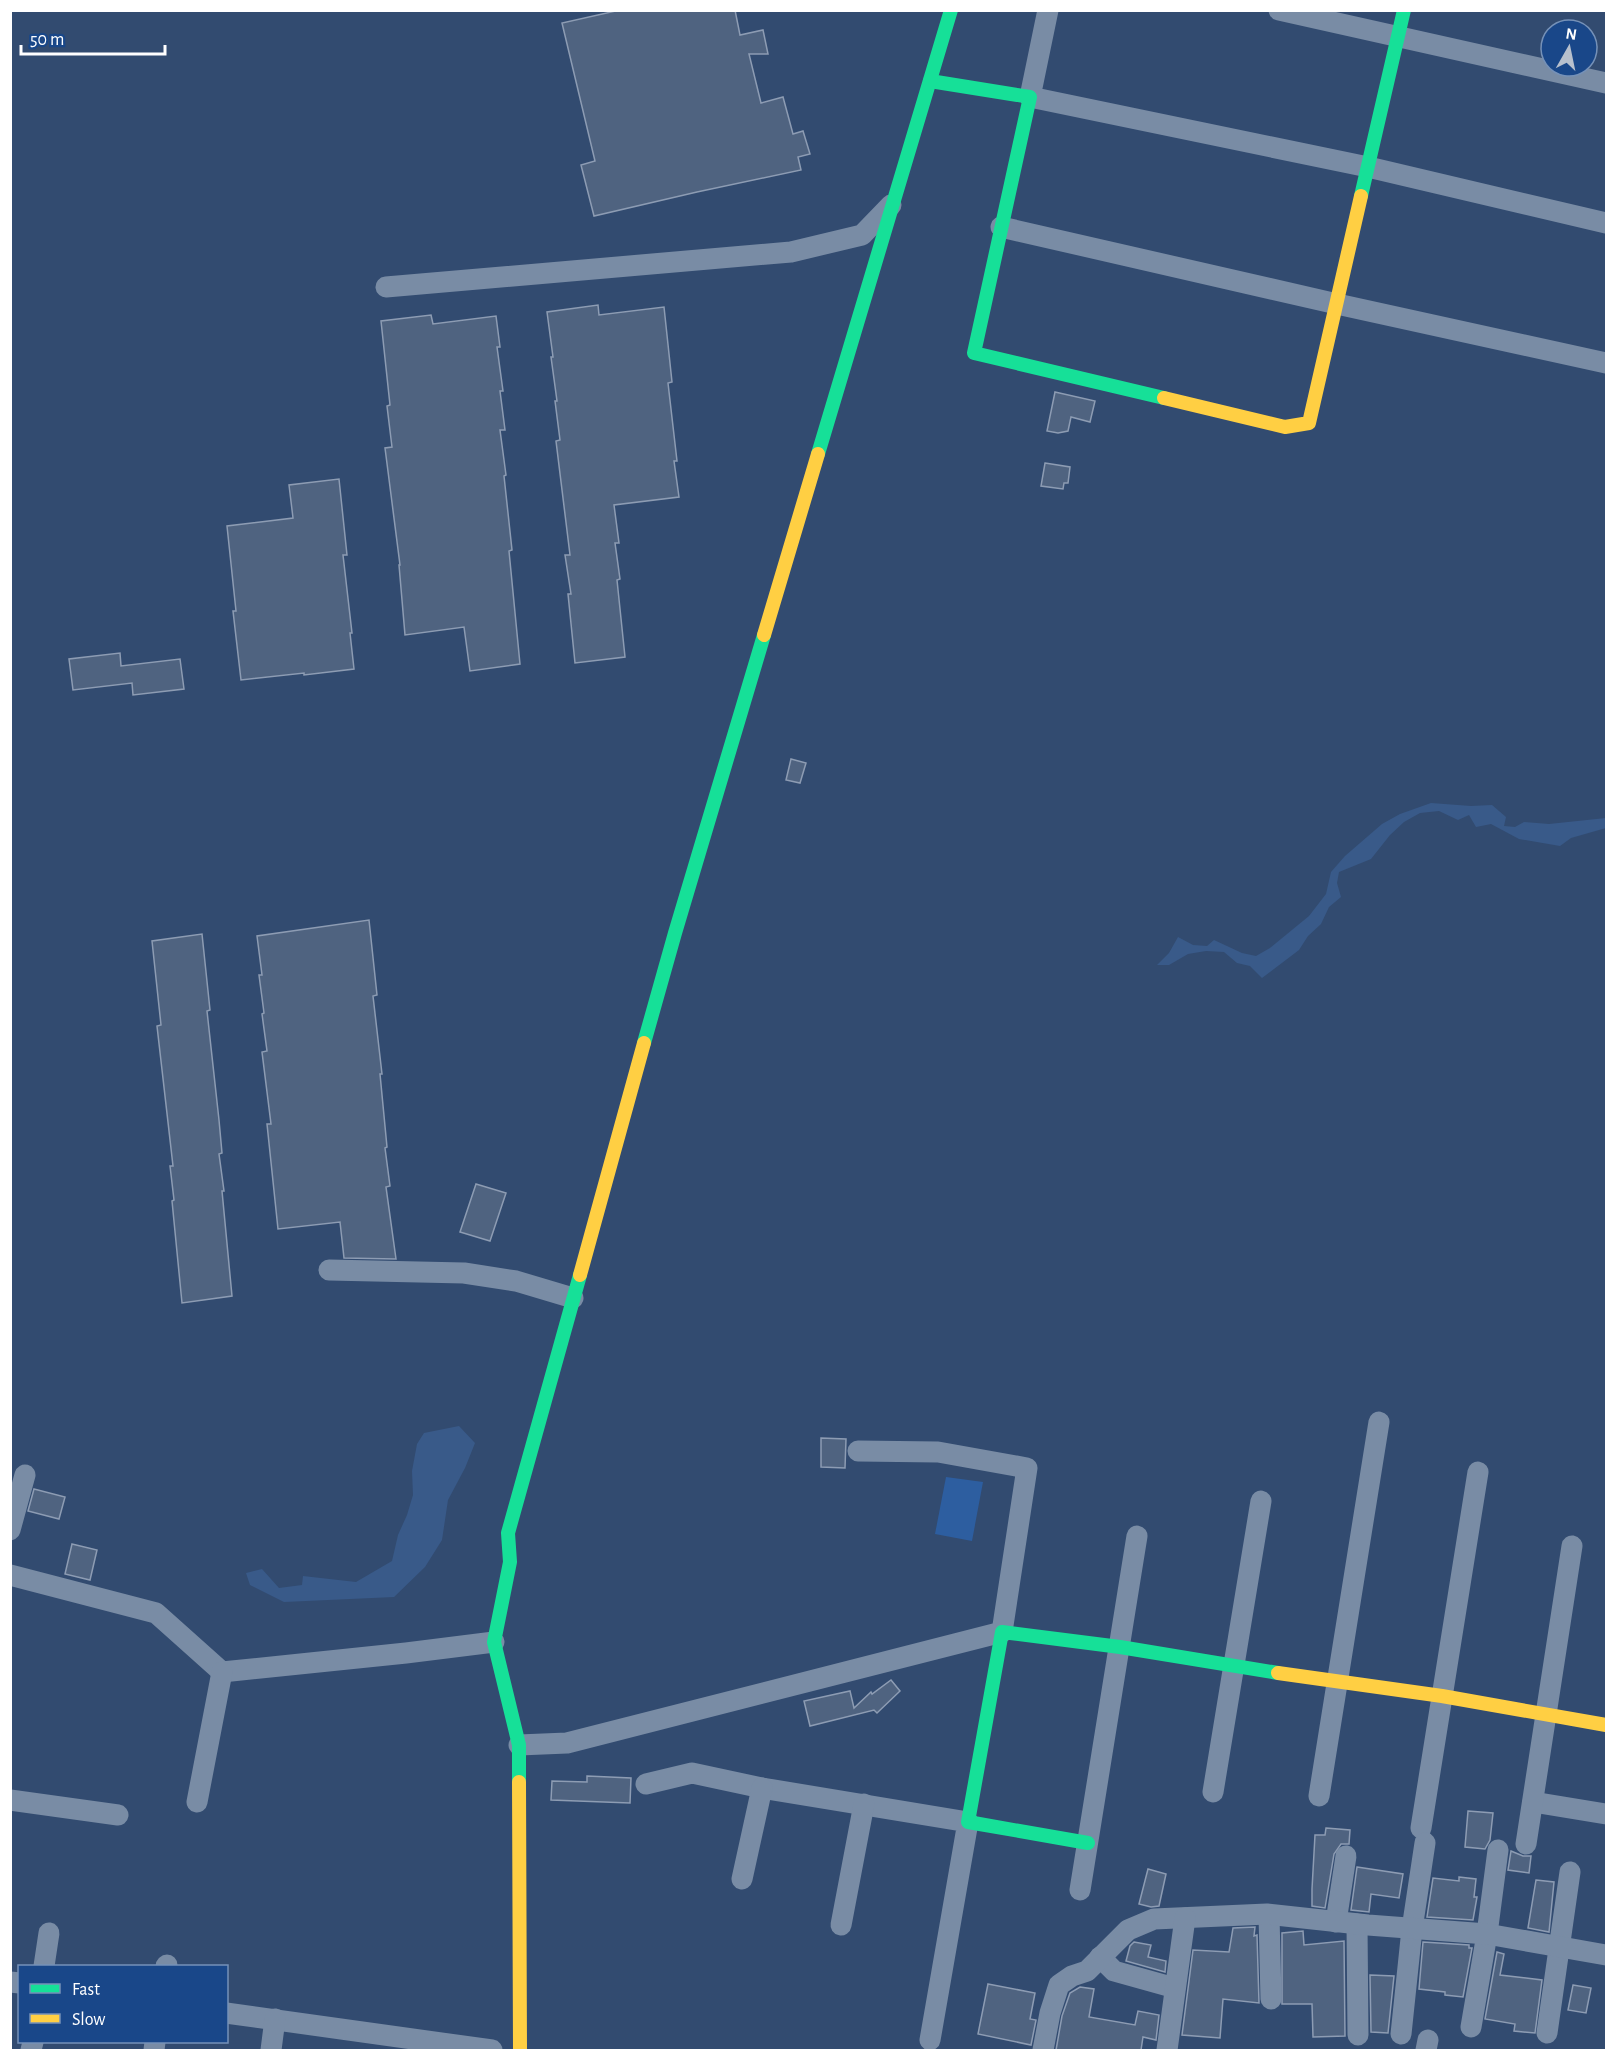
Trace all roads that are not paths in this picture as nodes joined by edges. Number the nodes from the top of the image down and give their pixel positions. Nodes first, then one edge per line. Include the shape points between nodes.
1 (951, 10) edge
2 (1048, 10) edge
3 (1279, 10) edge
4 (1404, 10) edge
5 (1398, 36) junction
6 (930, 81) junction
7 (1606, 83) edge
8 (1030, 97) junction
9 (1368, 168) junction
10 (892, 204) junction
11 (1606, 223) edge
12 (1001, 227) junction
13 (386, 287) dead end
14 (1337, 304) junction
15 (1606, 363) edge
16 (329, 1270) dead end
17 (573, 1298) junction
18 (1379, 1422) dead end
19 (858, 1451) dead end
20 (1478, 1472) dead end
21 (25, 1475) dead end
22 (1261, 1502) dead end
23 (10, 1530) edge
24 (1137, 1536) dead end
25 (1572, 1546) dead end
26 (10, 1575) edge
27 (1002, 1632) junction
28 (494, 1642) junction
29 (1120, 1647) junction
30 (1233, 1665) junction
31 (222, 1672) junction
32 (1339, 1683) junction
33 (1442, 1696) junction
34 (1546, 1714) junction
35 (1606, 1725) edge
36 (519, 1745) junction
37 (646, 1784) dead end
38 (762, 1788) junction
39 (1213, 1792) dead end
40 (1319, 1796) dead end
41 (10, 1800) edge
42 (197, 1802) dead end
43 (1533, 1802) junction
44 (864, 1804) junction
45 (1606, 1814) edge
46 (118, 1815) dead end
47 (968, 1822) junction
48 (1088, 1843) junction
49 (1526, 1844) dead end
50 (1498, 1850) dead end
51 (1346, 1856) dead end
52 (1570, 1872) dead end
53 (742, 1878) dead end
54 (1080, 1890) dead end
55 (1269, 1915) junction
56 (1185, 1918) junction
57 (1347, 1923) junction
58 (842, 1925) dead end
59 (1412, 1929) junction
60 (49, 1932) dead end
61 (1487, 1934) junction
62 (1560, 1947) junction
63 (1606, 1955) edge
64 (1100, 1957) junction
65 (44, 1965) edge
66 (1175, 1988) junction
67 (1271, 2000) dead end
68 (228, 2013) edge
69 (275, 2019) junction
70 (1471, 2027) dead end
71 (1358, 2034) dead end
72 (1401, 2034) dead end
73 (930, 2040) dead end
74 (1544, 2042) edge
75 (271, 2050) edge
76 (492, 2050) edge
77 (520, 2050) edge
78 (1043, 2050) edge
79 (1167, 2050) edge

1 - 6 street
2 - 8 street
3 - 5 street
4 - 5 street
5 - 7 street
5 - 9 street
6 - 8 street
6 - 10 street
8 - 9 street
8 - 12 street
9 - 11 street
9 - 14 street
10 - 13 street via 862,235 791,252
10 - 17 street via 675,933
12 - 14 street
12 - 14 street via 974,353 1285,427 1309,423
14 - 15 street
16 - 17 street via 464,1274 516,1281
17 - 28 street via 508,1533 510,1562
18 - 32 street
19 - 27 street via 938,1452 1027,1468
20 - 33 street
21 - 23 street
22 - 30 street
24 - 29 street
25 - 34 street
26 - 31 street via 156,1613
27 - 29 street
27 - 36 street via 567,1743
27 - 47 street
28 - 31 street
28 - 36 street
29 - 30 street
29 - 48 street
30 - 32 street
30 - 39 street
31 - 42 street
32 - 33 street
32 - 40 street
33 - 34 street
33 - 59 street
34 - 35 street
34 - 43 street
36 - 77 street
37 - 38 street via 692,1773
38 - 44 street
38 - 53 street
41 - 46 street
43 - 45 street
43 - 49 street
44 - 47 street
44 - 58 street
47 - 48 street
47 - 73 street
48 - 54 street
50 - 61 street
51 - 57 street
52 - 62 street
55 - 56 street
55 - 57 street
55 - 67 street
56 - 64 street via 1154,1919 1128,1930
56 - 66 street
57 - 59 street
57 - 71 street
59 - 61 street
59 - 72 street
60 - 65 street
61 - 62 street
61 - 70 street
62 - 63 street
62 - 74 street
64 - 66 street via 1114,1971
64 - 78 street via 1087,1971 1059,1985
66 - 79 street
68 - 69 street
69 - 75 street
69 - 76 street

